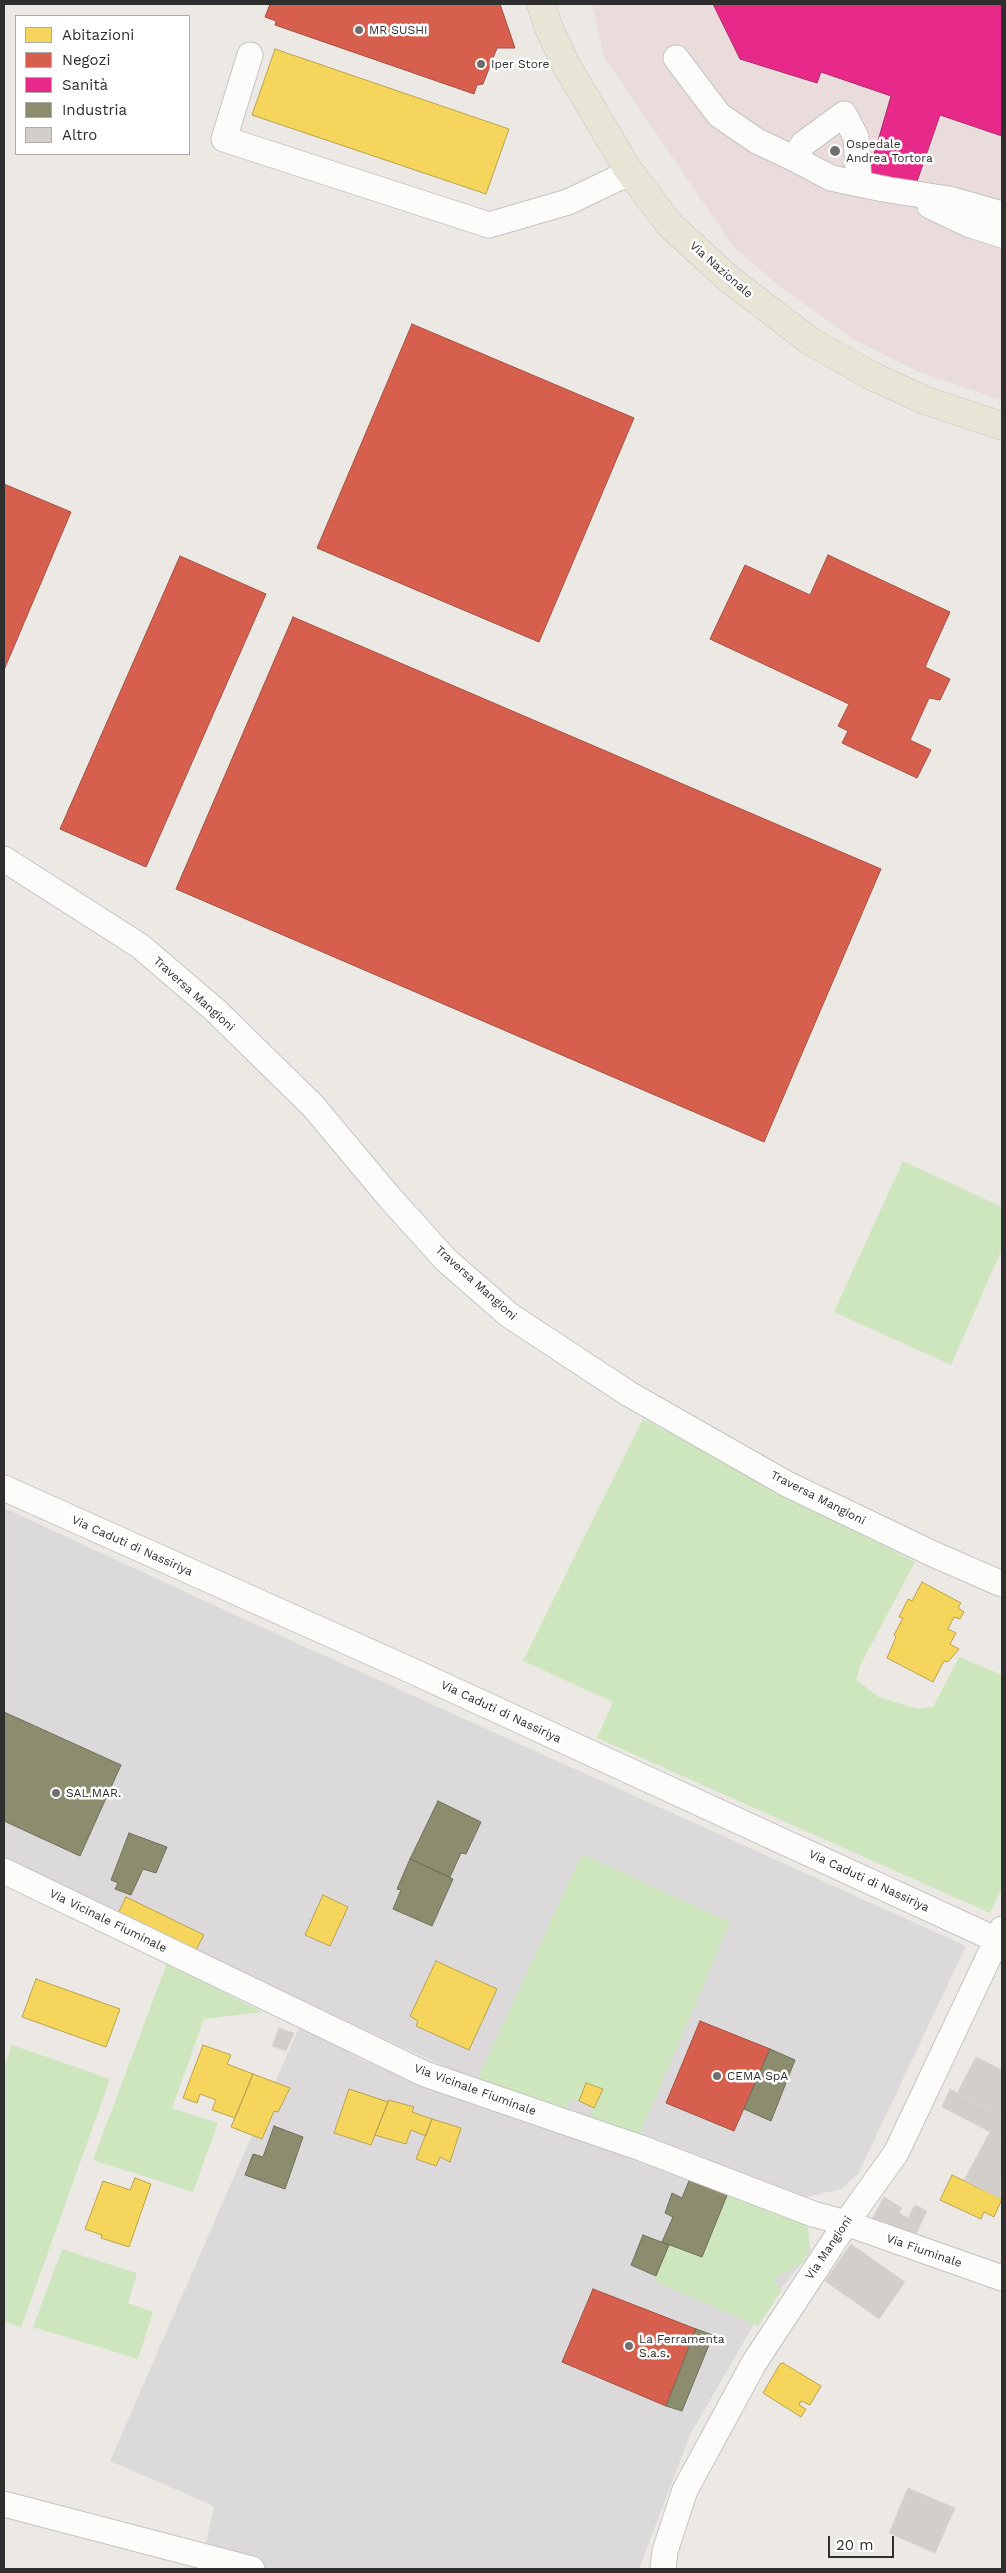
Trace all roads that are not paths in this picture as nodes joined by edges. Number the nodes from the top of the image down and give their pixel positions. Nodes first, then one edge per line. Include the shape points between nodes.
1 (541, 4) edge
2 (250, 55) dead end
3 (676, 58) dead end
4 (794, 159) junction
5 (631, 175) junction
6 (859, 184) junction
7 (901, 192) junction
8 (1002, 214) edge
9 (1002, 235) edge
10 (1002, 426) edge
11 (4, 859) edge
12 (4, 1488) edge
13 (1002, 1584) edge
14 (4, 1871) edge
15 (1000, 1934) edge
16 (846, 2223) junction
17 (1002, 2278) edge
18 (4, 2504) edge
19 (252, 2569) edge
20 (662, 2569) edge

1 - 5 main road, Via Nazionale via 566,65
2 - 5 street via 224,139 488,226 568,202
3 - 4 street via 719,115 757,141
4 - 6 street via 830,178
4 - 6 street via 803,144 844,114 856,137
5 - 10 main road, Via Nazionale via 670,225 729,279 810,341 870,375 924,400
6 - 7 street
7 - 8 street
7 - 9 street via 968,224
11 - 13 street, Traversa Mangioni via 140,946 215,1010 313,1106 446,1260 509,1315 629,1394 787,1484
12 - 15 street, Via Caduti di Nassiriya
14 - 16 street, Via Vicinale Fiuminale via 425,2074 641,2148 813,2214
15 - 16 street, Via Mangioni via 896,2153
16 - 17 street, Via Fiuminale
16 - 20 street, Via Mangioni via 755,2345 685,2490
18 - 19 street

